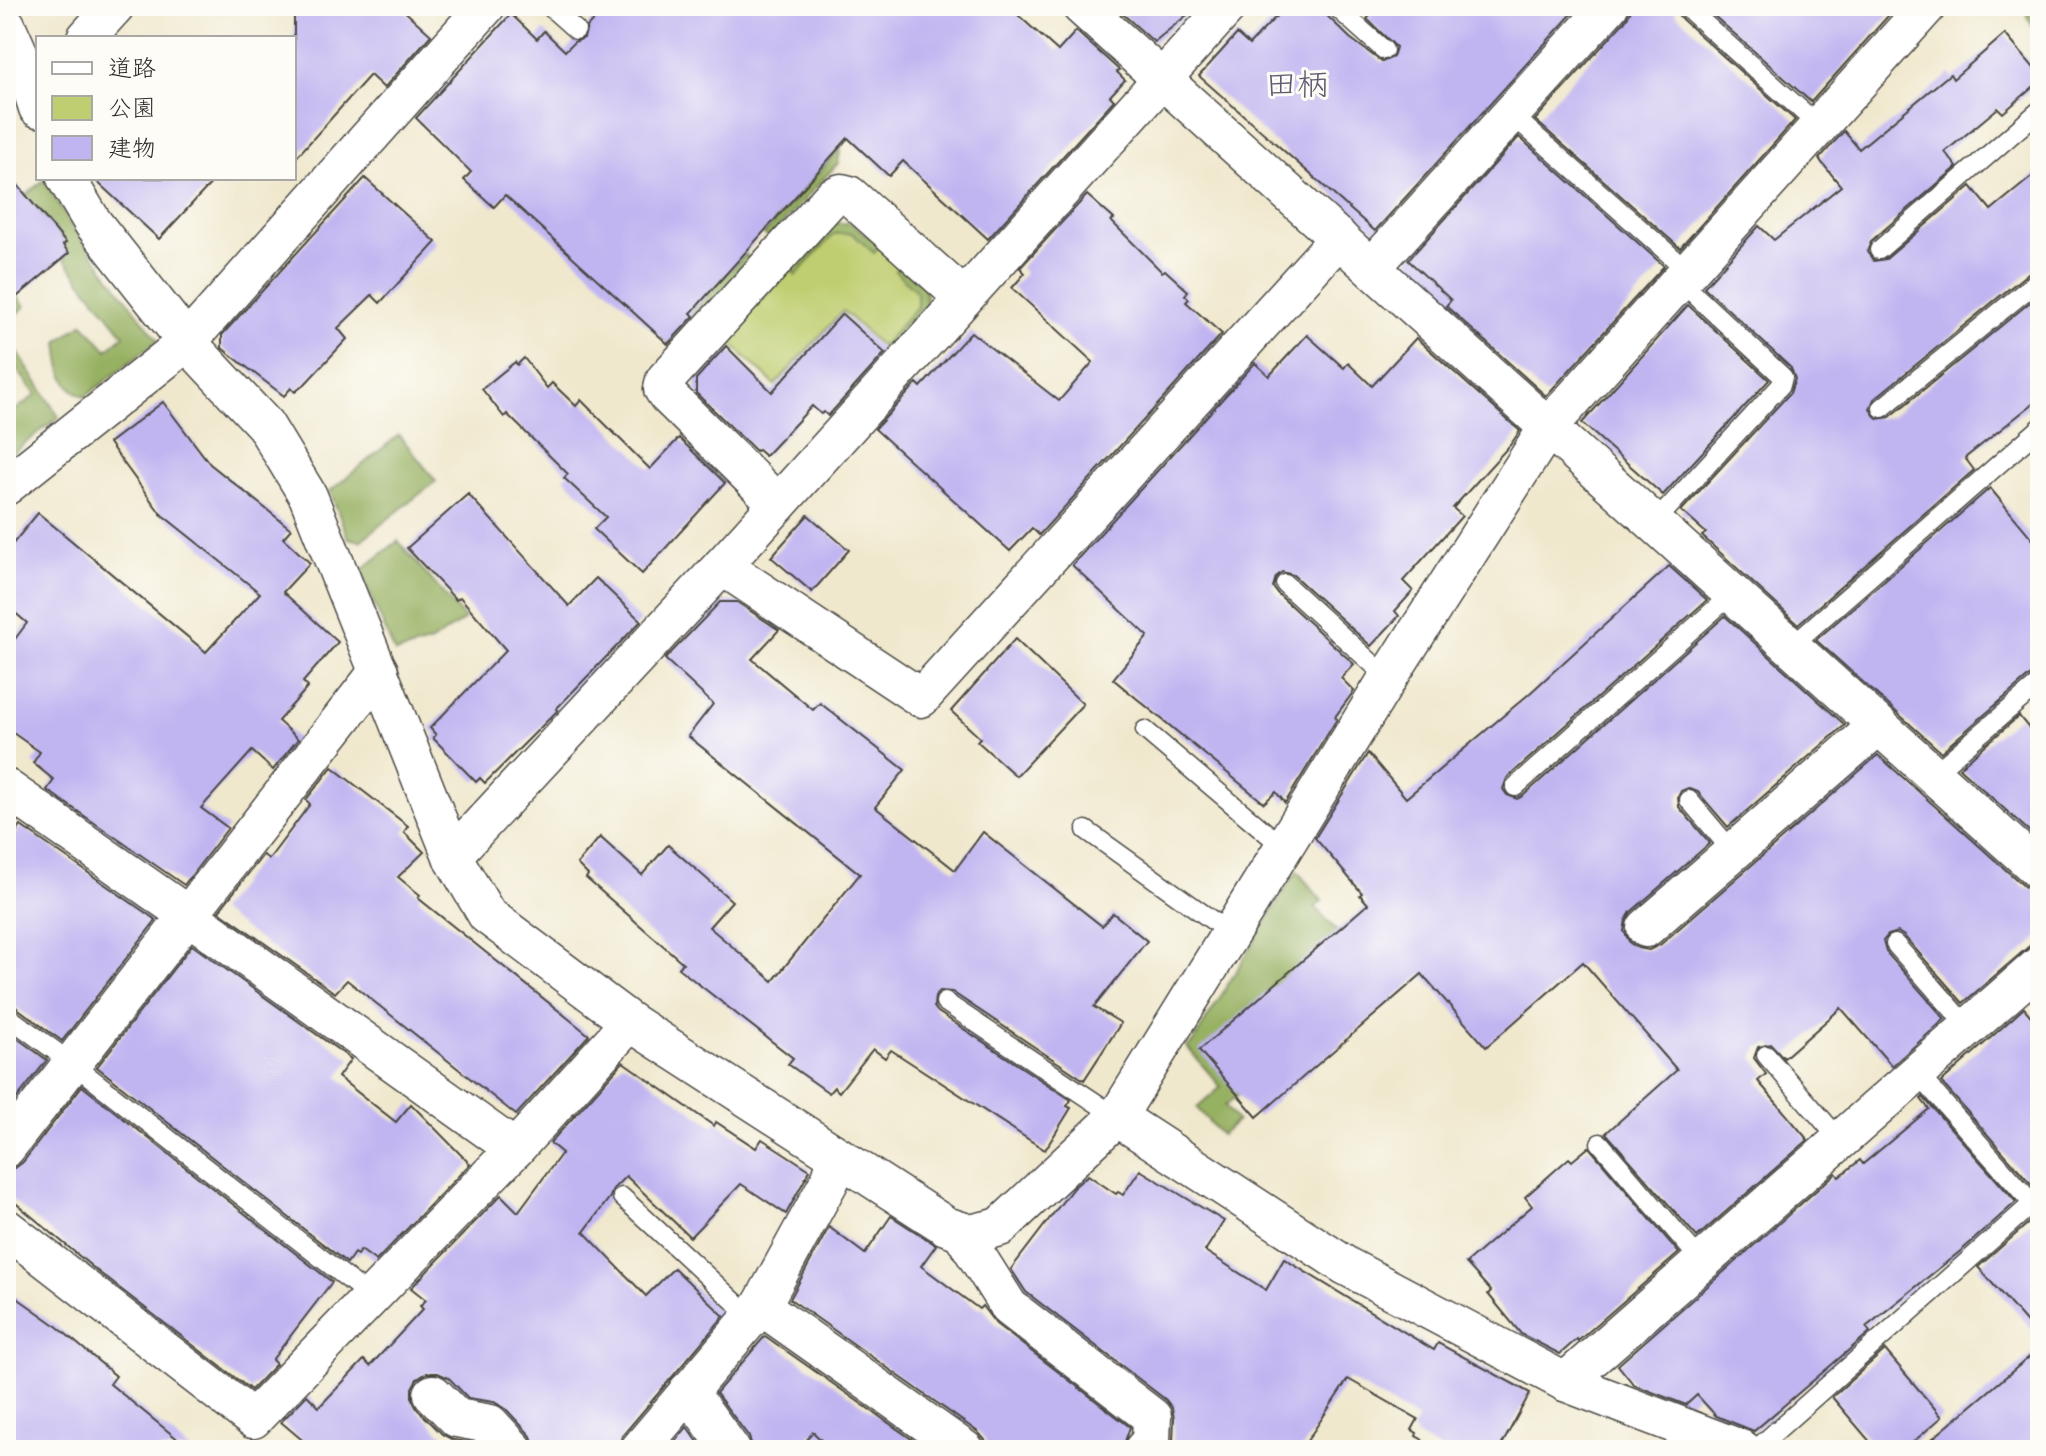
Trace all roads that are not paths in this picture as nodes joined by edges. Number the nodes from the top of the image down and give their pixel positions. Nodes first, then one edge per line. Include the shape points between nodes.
1 (115, 6) edge
2 (486, 6) edge
3 (549, 6) edge
4 (1081, 6) edge
5 (1228, 6) edge
6 (1335, 6) edge
7 (1609, 6) edge
8 (1685, 6) edge
9 (1927, 6) edge
10 (6, 25) edge
11 (576, 30) dead end
12 (88, 36) edge
13 (1384, 50) dead end
14 (32, 67) edge
15 (1162, 80) junction
16 (36, 94) edge
17 (2040, 110) edge
18 (1511, 114) junction
19 (1819, 126) junction
20 (67, 180) edge
21 (1339, 238) junction
22 (1879, 250) dead end
23 (1372, 267) junction
24 (1684, 276) junction
25 (2040, 279) edge
26 (963, 297) junction
27 (187, 342) junction
28 (1882, 408) dead end
29 (1549, 426) junction
30 (2040, 428) edge
31 (6, 486) edge
32 (778, 504) junction
33 (1655, 522) junction
34 (722, 566) junction
35 (1285, 584) dead end
36 (1733, 593) junction
37 (1791, 646) junction
38 (379, 671) junction
39 (1388, 678) junction
40 (2040, 683) edge
41 (1879, 725) junction
42 (1145, 730) dead end
43 (1933, 774) junction
44 (1515, 787) dead end
45 (6, 788) edge
46 (1689, 800) dead end
47 (1086, 830) dead end
48 (1283, 847) junction
49 (1733, 852) junction
50 (452, 856) junction
51 (2040, 871) edge
52 (189, 916) junction
53 (1646, 928) dead end
54 (1230, 933) junction
55 (1895, 944) dead end
56 (2040, 965) edge
57 (945, 1002) dead end
58 (6, 1015) edge
59 (630, 1022) junction
60 (1969, 1028) junction
61 (1766, 1055) dead end
62 (73, 1064) junction
63 (1917, 1073) junction
64 (1117, 1117) junction
65 (1840, 1140) junction
66 (1600, 1143) dead end
67 (6, 1148) edge
68 (515, 1149) junction
69 (838, 1156) junction
70 (622, 1197) dead end
71 (2036, 1207) edge
72 (6, 1228) edge
73 (961, 1231) junction
74 (1702, 1262) junction
75 (371, 1297) junction
76 (756, 1311) junction
77 (1565, 1382) junction
78 (688, 1391) junction
79 (433, 1394) dead end
80 (514, 1450) edge
81 (639, 1450) edge
82 (731, 1450) edge
83 (965, 1450) edge
84 (1143, 1450) edge
85 (1743, 1450) edge
86 (1755, 1450) edge

1 - 12 street
2 - 27 street
3 - 11 lane
4 - 15 street
5 - 15 street
6 - 13 lane
7 - 18 street
8 - 19 lane
9 - 19 street
10 - 14 street
14 - 16 street
15 - 21 street
15 - 26 street
17 - 22 lane
18 - 23 street
18 - 24 lane
19 - 24 street
20 - 27 street via 93,223
21 - 23 street
21 - 34 street via 921,698
23 - 29 street
24 - 29 street
24 - 33 lane via 1783,377
25 - 28 lane
26 - 32 street
26 - 32 street via 841,193 665,380 667,395
27 - 31 street
27 - 38 street via 265,425 290,464
29 - 33 street
29 - 39 street
30 - 37 lane
32 - 34 street
33 - 36 street
34 - 50 street
35 - 39 lane
36 - 37 street
36 - 44 lane
37 - 41 street
38 - 50 street
38 - 52 street
39 - 48 street
40 - 43 lane
41 - 43 street
41 - 49 street
42 - 48 lane
43 - 51 street
45 - 52 street
46 - 49 lane
47 - 54 lane
48 - 54 street
49 - 53 street
50 - 59 street via 487,915
52 - 62 street
52 - 68 street
54 - 64 street
55 - 60 lane
56 - 60 street
57 - 64 lane
58 - 62 lane
59 - 68 street
59 - 69 street
60 - 63 street
61 - 65 lane
62 - 67 street
62 - 75 lane
63 - 65 street
63 - 71 lane
64 - 73 street via 1000,1227
64 - 77 street via 1346,1266
65 - 74 street
66 - 74 lane
68 - 75 street
69 - 73 street
69 - 76 street via 830,1180
70 - 76 lane
71 - 86 lane
72 - 75 street via 253,1419
73 - 84 street via 1009,1307 1152,1417 1151,1441
74 - 77 street
76 - 78 street
76 - 83 street
77 - 85 street
78 - 81 street
78 - 82 street
79 - 80 street via 457,1418 490,1424

